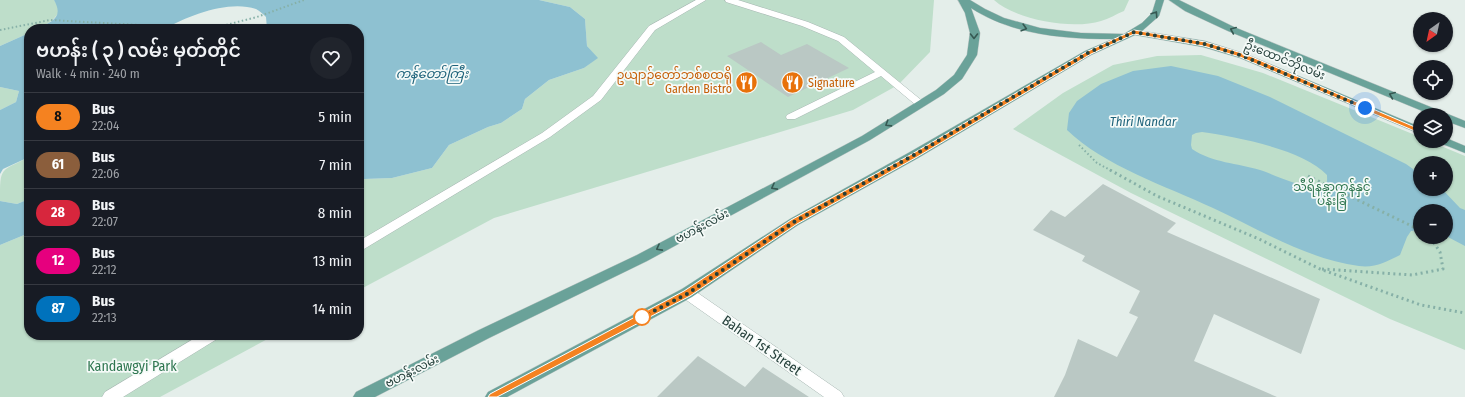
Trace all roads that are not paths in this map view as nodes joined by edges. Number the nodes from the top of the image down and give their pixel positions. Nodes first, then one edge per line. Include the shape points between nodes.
1 (702, 0) edge
2 (729, 0) edge
3 (963, 0) edge
4 (1160, 0) edge
5 (1173, 0) edge
6 (1130, 34) junction
7 (882, 72) junction
8 (921, 104) junction
9 (1425, 108) edge
10 (791, 117) dead end
11 (1453, 120) edge
12 (1465, 125) edge
13 (1413, 128) edge
14 (1453, 145) edge
15 (1465, 150) edge
16 (364, 244) edge
17 (687, 294) junction
18 (204, 340) edge
19 (110, 397) edge
20 (361, 397) edge
21 (493, 397) edge
22 (836, 397) edge

1 - 16 street via 652,28 597,98 546,135
2 - 7 street via 805,24 841,39
3 -> 6 main road, ဦးထောင်ဘိုလမ်း via 999,20 1029,30 1061,35
3 -> 8 main road, ဗဟန်းလမ်း via 975,33 972,56 958,76
6 -> 4 main road via 1156,14
9 -> 5 main road, ဦးထောင်ဘိုလမ်း via 1231,29
6 - 13 main road, ဦးထောင်ဘိုလမ်း via 1205,44 1243,56
6 - 17 main road via 1088,53 794,222
7 - 8 street
7 - 10 street
8 -> 20 main road, ဗဟန်းလမ်း via 866,138 642,258
11 - 12 main road
14 - 15 main road
17 - 21 main road
17 - 22 street, Bahan 1st Street
18 - 19 street

